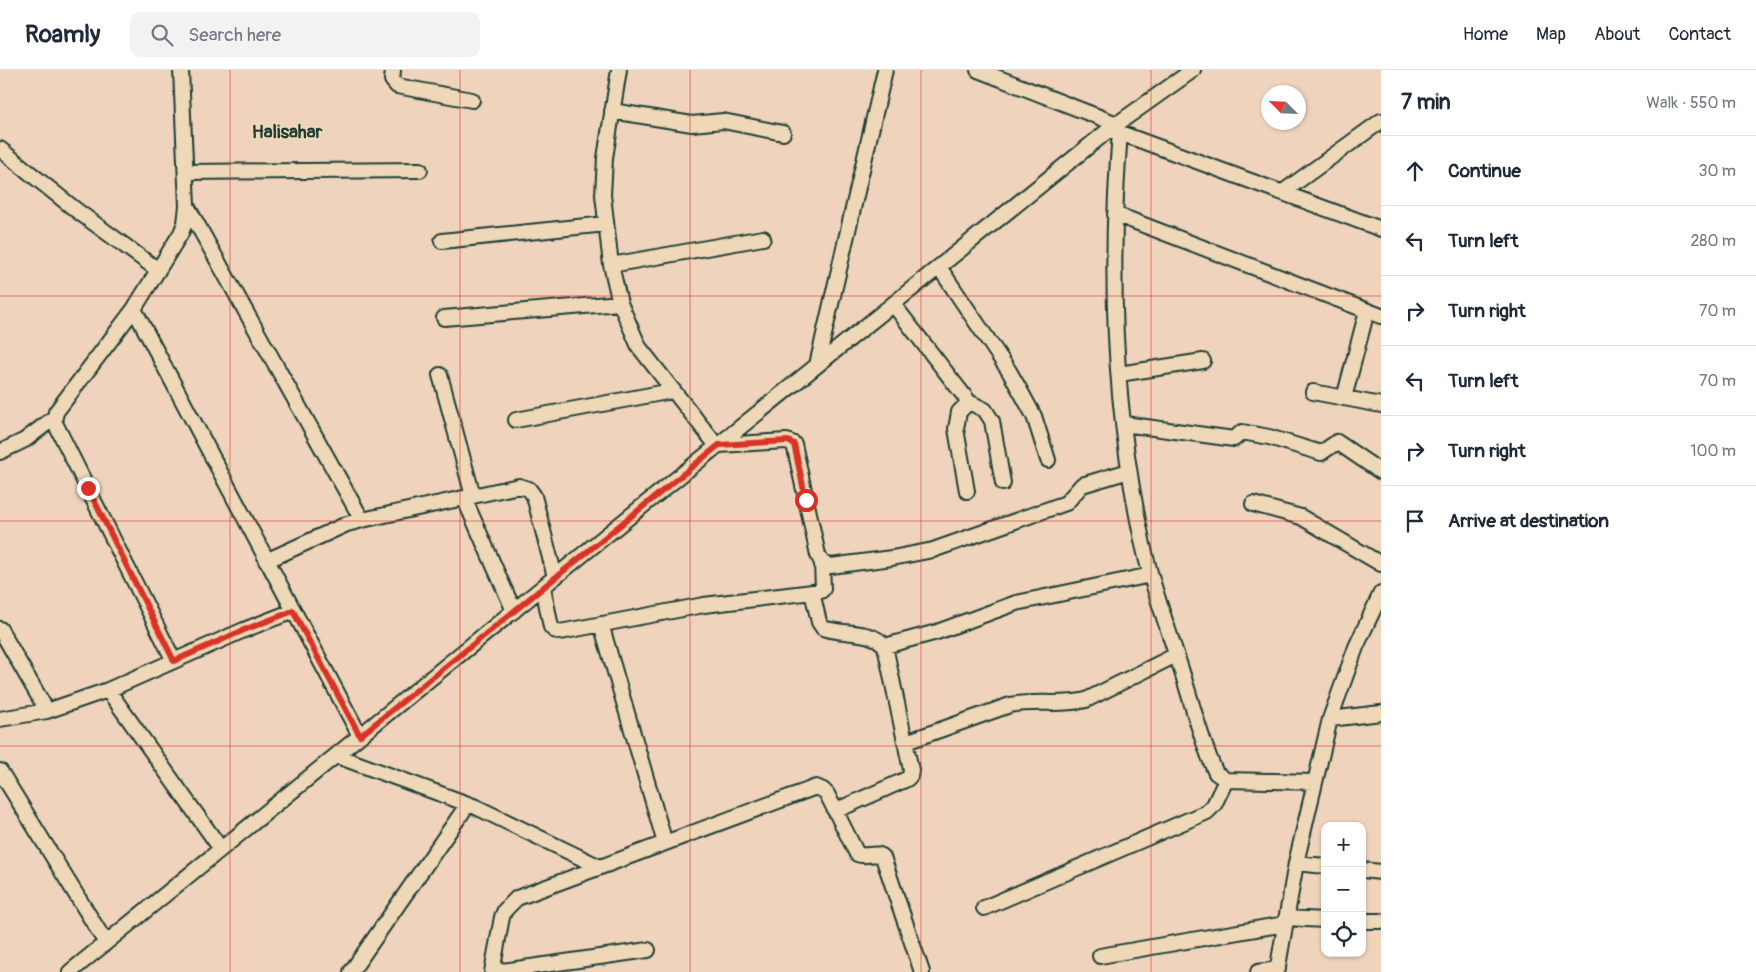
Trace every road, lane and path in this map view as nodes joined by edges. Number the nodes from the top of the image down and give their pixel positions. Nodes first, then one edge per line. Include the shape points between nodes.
1 (181, 70) edge
2 (393, 70) edge
3 (619, 70) edge
4 (885, 70) edge
5 (978, 70) edge
6 (1193, 70) edge
7 (472, 100) dead end
8 (612, 111) junction
9 (1381, 121) edge
10 (1116, 129) junction
11 (783, 133) dead end
12 (0, 149) edge
13 (420, 170) dead end
14 (186, 172) junction
15 (1282, 192) junction
16 (187, 206) junction
17 (1115, 214) junction
18 (606, 224) junction
19 (1381, 229) edge
20 (762, 238) dead end
21 (442, 241) dead end
22 (611, 265) junction
23 (939, 267) junction
24 (158, 270) junction
25 (620, 303) junction
26 (893, 304) junction
27 (134, 310) junction
28 (1367, 311) junction
29 (1381, 316) edge
30 (444, 318) dead end
31 (1202, 360) dead end
32 (816, 365) junction
33 (1119, 374) junction
34 (440, 375) dead end
35 (672, 391) junction
36 (1313, 392) dead end
37 (1344, 398) junction
38 (969, 402) junction
39 (1381, 404) edge
40 (53, 419) junction
41 (516, 420) dead end
42 (1124, 424) junction
43 (718, 445) junction
44 (0, 452) edge
45 (1048, 460) dead end
46 (1129, 471) junction
47 (1381, 472) edge
48 (1003, 483) dead end
49 (968, 491) dead end
50 (469, 497) junction
51 (1253, 504) dead end
52 (362, 520) junction
53 (266, 561) junction
54 (822, 562) junction
55 (1381, 564) edge
56 (1151, 575) junction
57 (555, 577) junction
58 (543, 587) junction
59 (812, 592) junction
60 (1381, 593) edge
61 (293, 611) junction
62 (514, 611) junction
63 (601, 624) junction
64 (0, 628) edge
65 (885, 646) junction
66 (1176, 655) junction
67 (174, 661) junction
68 (108, 690) junction
69 (47, 711) junction
70 (1381, 713) edge
71 (0, 719) edge
72 (1330, 719) junction
73 (360, 736) junction
74 (906, 742) junction
75 (337, 756) junction
76 (0, 771) edge
77 (1226, 780) junction
78 (1315, 782) junction
79 (468, 804) junction
80 (835, 811) junction
81 (665, 843) junction
82 (221, 849) junction
83 (1296, 863) junction
84 (1321, 866) edge
85 (600, 867) junction
86 (1366, 870) edge
87 (1381, 872) edge
88 (984, 908) dead end
89 (1321, 920) edge
90 (1286, 921) junction
91 (1366, 921) edge
92 (1381, 921) edge
93 (106, 943) junction
94 (648, 950) dead end
95 (1100, 956) dead end
96 (1278, 970) edge
97 (70, 972) edge
98 (352, 972) edge
99 (493, 972) edge
100 (922, 972) edge
101 (1258, 972) edge

1 - 14 street
2 - 7 street via 392,80 397,86
3 - 8 street
4 - 32 street
5 - 10 street
6 - 10 street
8 - 11 street via 692,124 723,121
8 - 18 street via 604,195
9 - 15 street
10 - 15 street
10 - 17 street
10 - 23 street
12 - 24 street
13 - 14 street
14 - 16 street
15 - 19 street
16 - 24 street via 181,233
16 - 52 street
17 - 28 street
17 - 33 street via 1114,284
18 - 21 street
18 - 22 street
20 - 22 street
22 - 25 street
23 - 26 street
23 - 45 street via 1022,394 1034,416
24 - 27 street
25 - 30 street
25 - 35 street via 639,347
26 - 32 street
26 - 38 street
27 - 40 street
27 - 53 street
28 - 29 street
28 - 37 street
31 - 33 street
32 - 43 street
33 - 42 street
34 - 50 street
35 - 41 street
35 - 43 street
36 - 37 street
37 - 39 street
38 - 48 street via 985,410 992,421
38 - 49 street via 959,412 956,429
40 - 44 street via 25,440
40 - 67 street
42 - 46 street
42 - 47 street via 1234,439 1242,432 1321,453 1337,442
43 - 54 street via 788,441 794,444
43 - 57 street
46 - 54 street via 1082,485 1066,503 933,550 830,566
46 - 56 street
50 - 52 street
50 - 57 street via 519,486 529,489 534,496
50 - 62 street
51 - 55 street via 1301,517
52 - 53 street
53 - 61 street
54 - 59 street via 822,590
56 - 65 street via 1016,603 937,632
56 - 66 street
57 - 58 street
58 - 62 street
58 - 63 street via 554,630 560,632
59 - 63 street via 704,605
59 - 65 street via 823,628 871,637
60 - 72 street via 1356,647
61 - 67 street
61 - 73 street
62 - 73 street
63 - 81 street
64 - 69 street
65 - 74 street
66 - 74 street via 1086,700 1010,705
66 - 77 street via 1213,766 1220,778
67 - 68 street
68 - 69 street
68 - 82 street
69 - 71 street
70 - 72 street
72 - 78 street
73 - 75 street
74 - 80 street via 911,770 909,778
75 - 79 street
75 - 82 street
76 - 93 street
77 - 78 street
77 - 88 street via 1207,812
78 - 83 street
79 - 85 street
79 - 98 street
80 - 81 street via 824,790 812,788
80 - 100 street via 857,854 879,854 883,857
81 - 85 street
82 - 93 street
83 - 84 street
83 - 90 street
85 - 99 street via 511,903 502,917
86 - 87 street
89 - 90 street
90 - 95 street
90 - 96 street
91 - 92 street
93 - 97 street
94 - 99 street
96 - 101 street

